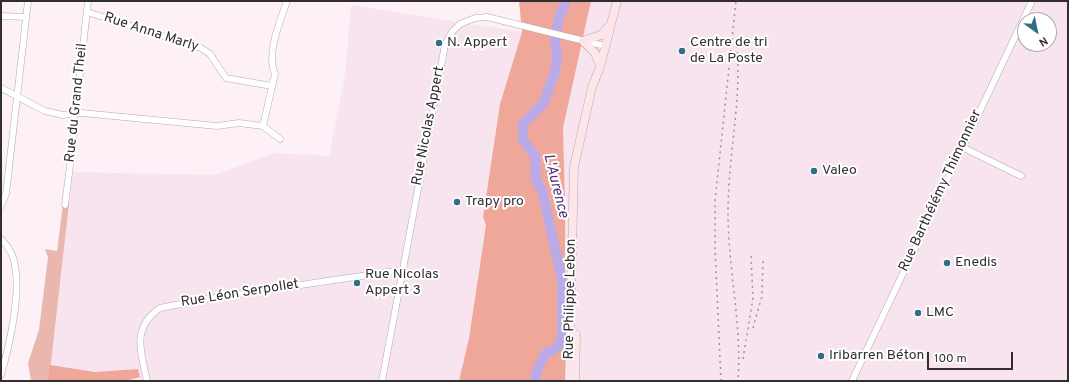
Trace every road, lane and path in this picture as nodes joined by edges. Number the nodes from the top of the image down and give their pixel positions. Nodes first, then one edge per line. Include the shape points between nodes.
1 (28, 1) edge
2 (88, 1) edge
3 (287, 1) edge
4 (617, 1) edge
5 (1032, 1) edge
6 (87, 12) junction
7 (1, 16) edge
8 (26, 17) junction
9 (611, 23) junction
10 (583, 41) junction
11 (605, 46) junction
12 (600, 67) junction
13 (597, 77) junction
14 (272, 86) junction
15 (1, 88) edge
16 (17, 96) junction
17 (73, 114) junction
18 (262, 126) junction
19 (280, 139) dead end
20 (962, 147) junction
21 (1021, 176) dead end
22 (65, 205) dead end
23 (1, 206) edge
24 (1, 239) edge
25 (402, 272) junction
26 (1, 375) edge
27 (147, 381) edge
28 (382, 381) edge
29 (569, 381) edge
30 (575, 381) edge
31 (852, 381) edge

1 - 8 street
2 - 6 street, Rue du Grand Theil
3 - 14 street via 271,57 275,74
4 - 9 street, Rue Philippe Lebon
5 - 20 street, Rue Barthélémy Thimonnier
6 - 14 street, Rue Anna Marly via 201,48 210,54 226,78
6 - 17 street, Rue du Grand Theil via 77,101
7 - 8 street
8 - 16 street
9 - 10 street via 601,35
9 - 11 street, Rue Philippe Lebon
10 - 11 street, Rue Nicolas Appert
10 - 12 street via 595,53
10 - 25 street, Rue Nicolas Appert via 487,17 463,22 452,32 445,44
11 - 12 street, Rue Philippe Lebon
12 - 13 street, Rue Philippe Lebon
13 - 29 street, Rue Philippe Lebon via 592,88 574,167
13 - 30 street, Rue Philippe Lebon via 597,89 579,169
14 - 18 street
15 - 16 street
16 - 17 street via 45,111 63,115
16 - 23 street via 6,194
17 - 18 street via 217,126 239,123
17 - 22 street, Rue du Grand Theil via 75,126
18 - 19 street
20 - 21 street
20 - 31 street, Rue Barthélémy Thimonnier
24 - 26 street via 11,252 16,278 13,318
25 - 27 street, Rue Léon Serpollet via 255,291 160,308 140,332 140,348
25 - 28 street, Rue Nicolas Appert

